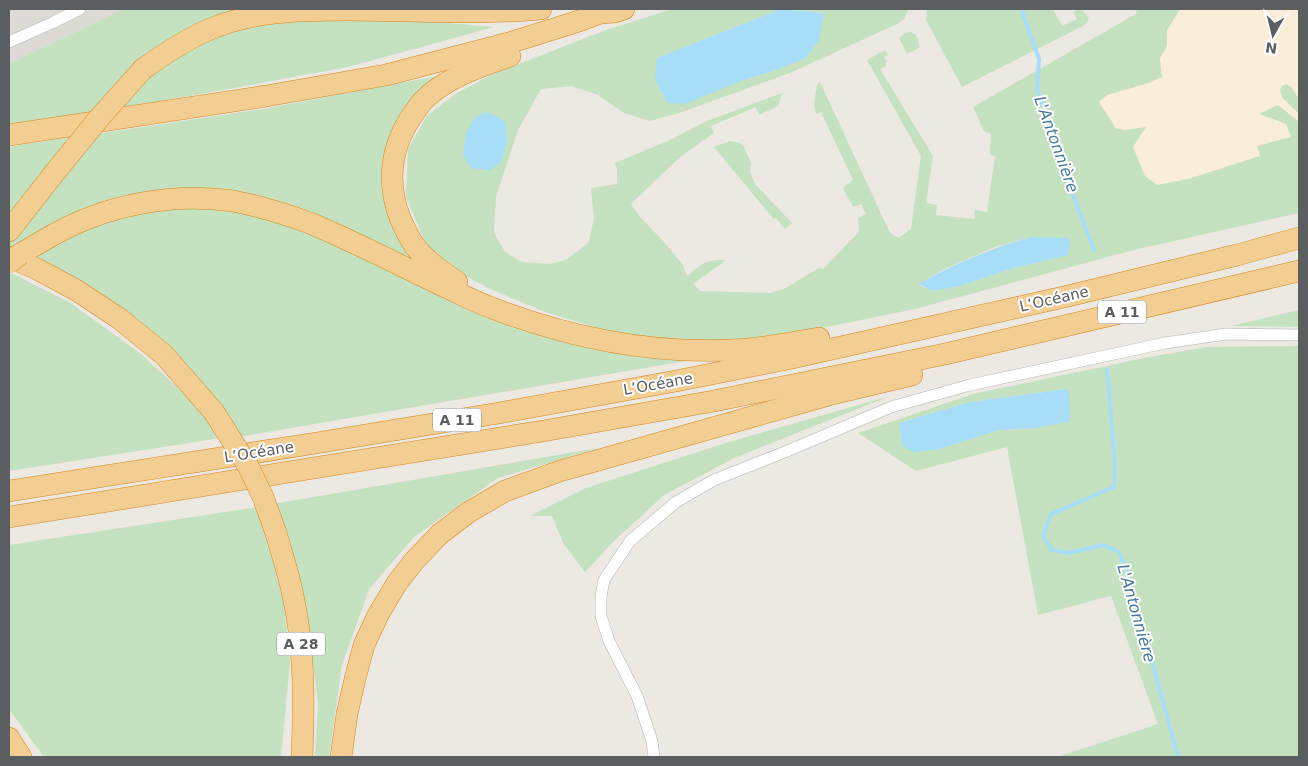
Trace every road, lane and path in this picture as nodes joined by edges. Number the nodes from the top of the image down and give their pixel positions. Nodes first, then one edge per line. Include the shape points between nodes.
1 (80, 9) edge
2 (541, 9) edge
3 (593, 9) edge
4 (620, 10) edge
5 (9, 42) edge
6 (266, 96) junction
7 (9, 135) edge
8 (9, 231) edge
9 (1299, 238) edge
10 (13, 258) edge
11 (1299, 271) edge
12 (538, 324) junction
13 (903, 333) junction
14 (1299, 334) edge
15 (945, 354) junction
16 (9, 491) edge
17 (9, 517) edge
18 (302, 757) edge
19 (341, 757) edge
20 (654, 757) edge

1 - 5 street
2 - 8 highway, bridge via 504,12 315,10 271,13 209,30 143,69 100,116
3 - 6 highway via 449,52
4 - 6 highway via 395,73
4 - 12 highway via 603,20 442,85 423,101 408,122 394,157 395,205 406,231 419,250 457,282 528,314
6 - 7 highway
9 - 13 highway, L’Océane / A 11 via 1164,273
10 - 12 highway via 60,231 118,208 163,200 231,201 310,223 484,304
10 - 18 highway, A 28, bridge via 76,290 120,319 164,355 214,412 248,466 276,533 294,596 303,686
11 - 15 highway, L’Océane / A 11
12 - 13 highway via 614,342 704,350 748,349 877,327
13 - 16 highway, L’Océane / A 11 via 676,381 499,413
14 - 20 street via 1226,334 1165,343 970,385 891,408 714,480 676,502 630,541 604,580 600,596 601,616 637,696
15 - 17 highway, L’Océane / A 11 via 714,401 543,431
15 - 19 highway via 919,373 560,471 505,491 469,512 440,534 415,560 378,615 364,645 354,679

